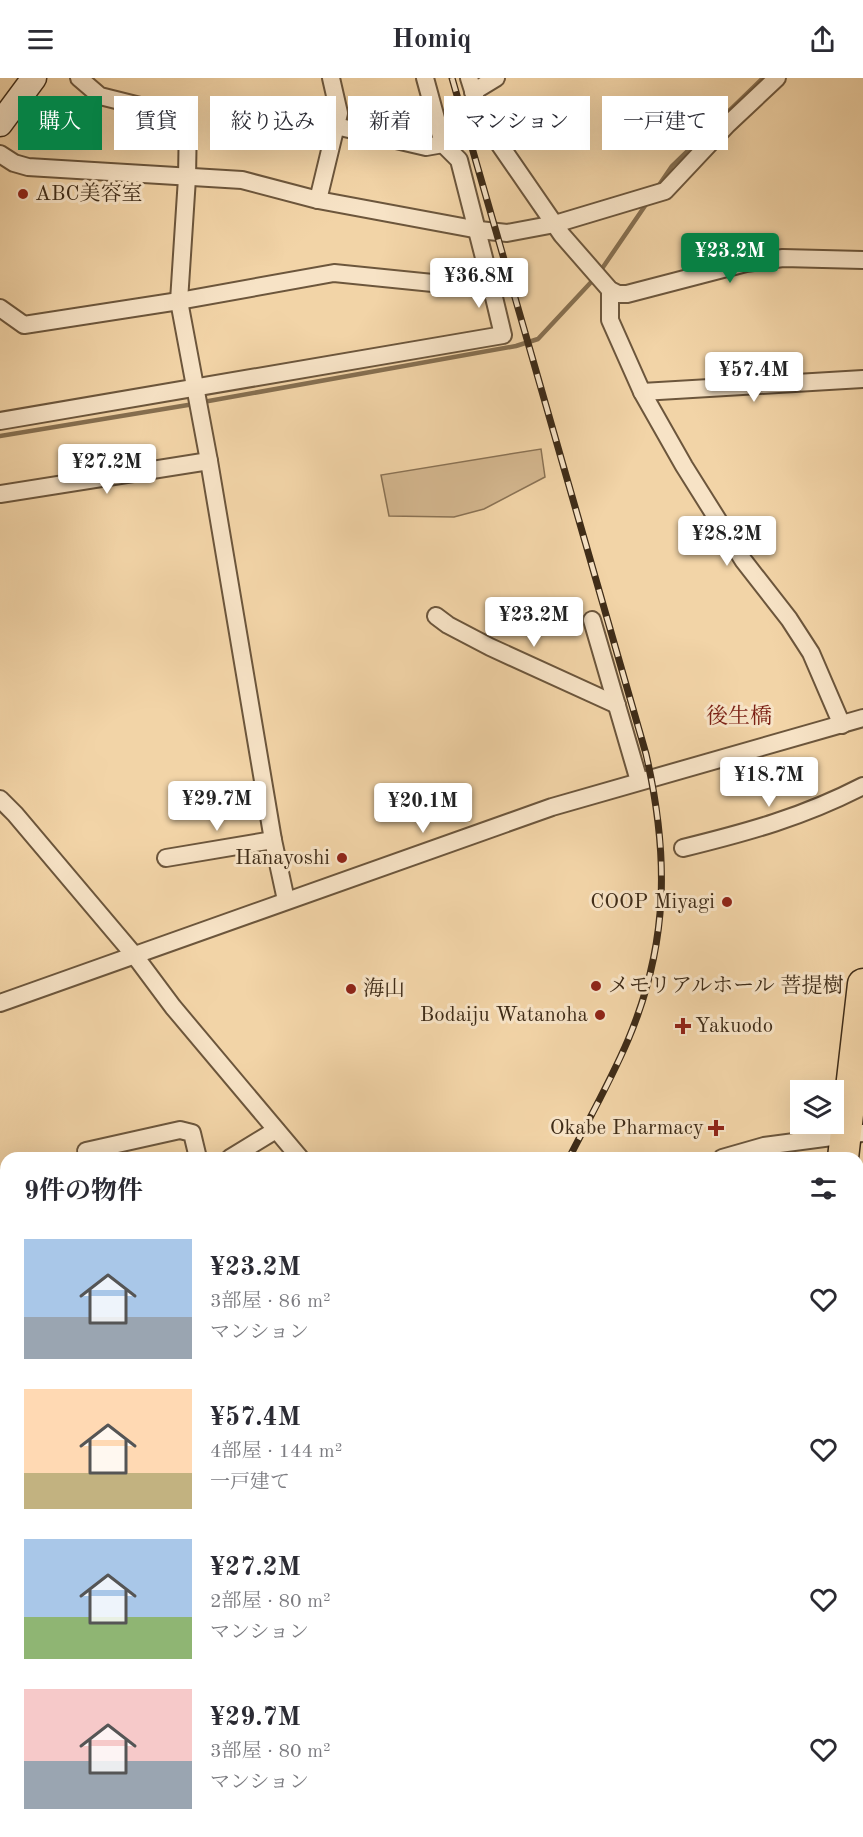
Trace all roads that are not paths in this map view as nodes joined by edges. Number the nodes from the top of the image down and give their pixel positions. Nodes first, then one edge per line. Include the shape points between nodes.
1 (34, 78) edge
2 (79, 78) edge
3 (331, 78) edge
4 (425, 78) edge
5 (496, 78) edge
6 (777, 78) edge
7 (471, 85) edge
8 (335, 96) edge
9 (336, 99) edge
10 (0, 124) edge
11 (336, 126) joint
12 (443, 144) junction
13 (330, 150) edge
14 (0, 154) edge
15 (187, 178) junction
16 (318, 200) junction
17 (555, 224) junction
18 (479, 230) junction
19 (863, 260) edge
20 (602, 281) junction
21 (492, 289) junction
22 (179, 301) junction
23 (0, 308) edge
24 (863, 379) edge
25 (195, 386) junction
26 (642, 392) junction
27 (0, 421) edge
28 (209, 461) junction
29 (0, 494) edge
30 (436, 616) dead end
31 (592, 620) dead end
32 (617, 705) junction
33 (863, 718) edge
34 (842, 725) junction
35 (639, 781) junction
36 (863, 786) edge
37 (0, 799) edge
38 (273, 840) junction
39 (683, 848) dead end
40 (166, 858) dead end
41 (286, 900) junction
42 (135, 956) junction
43 (863, 984) edge
44 (0, 1003) edge
45 (276, 1130) junction
46 (851, 1142) edge
47 (86, 1150) dead end
48 (197, 1152) edge
49 (240, 1152) edge
50 (295, 1152) edge
51 (743, 1152) edge

1 - 10 street
2 - 15 street via 100,96 188,118
3 - 8 street
4 - 12 street
5 - 7 street
6 - 17 street via 665,191
7 - 17 street via 482,119
9 - 11 street
11 - 12 street via 426,147
12 - 18 street via 459,160
13 - 16 street
14 - 15 street via 28,167
15 - 16 street via 242,180
15 - 22 street
16 - 18 street
17 - 18 street via 507,233
17 - 20 street
18 - 21 street
19 - 20 street via 783,258 746,263 627,294 618,294
20 - 26 street via 610,320
21 - 22 street via 334,273
21 - 25 street via 503,335
22 - 23 street via 24,325
22 - 25 street
24 - 26 street
25 - 27 street
25 - 28 street
26 - 34 street via 743,560 810,653
28 - 29 street
28 - 38 street
30 - 32 street via 490,647
31 - 32 street
32 - 35 street
33 - 34 street
34 - 35 street
35 - 41 street via 552,807
36 - 39 street via 791,819
37 - 42 street
38 - 40 street
38 - 41 street
41 - 42 street
42 - 44 street
42 - 45 street
43 - 46 highway
45 - 49 street
45 - 50 street
46 - 51 street via 764,1146
47 - 48 street via 180,1130 192,1133

